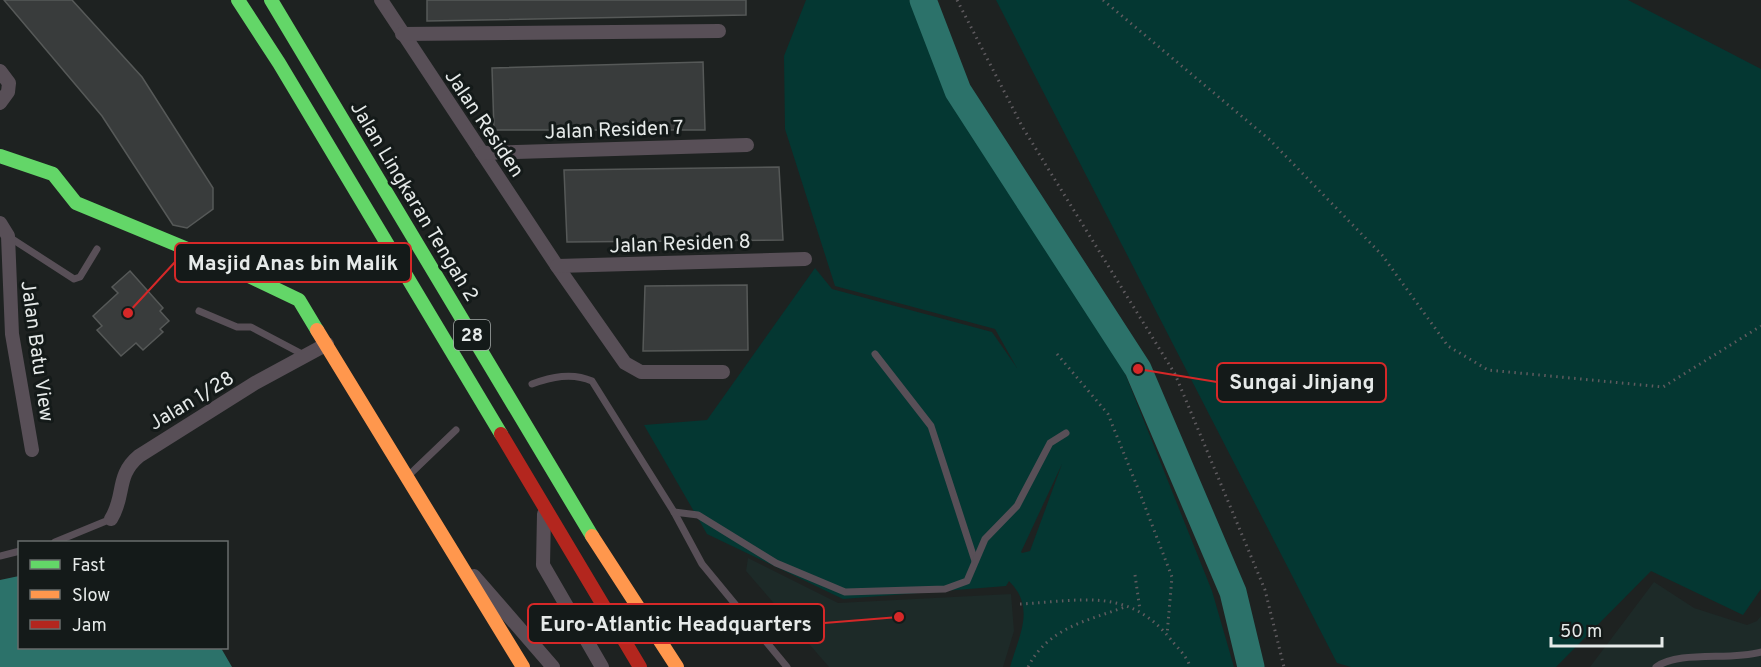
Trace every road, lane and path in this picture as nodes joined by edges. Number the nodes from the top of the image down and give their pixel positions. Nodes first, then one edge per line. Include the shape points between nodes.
1 (238, 0) edge
2 (271, 0) edge
3 (381, 0) edge
4 (957, 0) edge
5 (1103, 0) edge
6 (719, 32) dead end
7 (402, 34) junction
8 (0, 71) edge
9 (0, 103) edge
10 (747, 145) dead end
11 (482, 153) junction
12 (0, 156) edge
13 (0, 223) edge
14 (8, 236) junction
15 (97, 249) dead end
16 (805, 259) dead end
17 (557, 266) junction
18 (199, 311) dead end
19 (1761, 326) edge
20 (327, 344) junction
21 (875, 354) dead end
22 (1057, 354) dead end
23 (304, 356) junction
24 (723, 372) dead end
25 (532, 384) dead end
26 (456, 430) dead end
27 (1066, 433) dead end
28 (32, 450) dead end
29 (406, 478) junction
30 (544, 509) junction
31 (674, 512) junction
32 (111, 519) joint
33 (60, 541) edge
34 (451, 550) junction
35 (18, 552) edge
36 (0, 556) edge
37 (975, 561) junction
38 (1135, 575) dead end
39 (1020, 604) dead end
40 (1127, 606) junction
41 (1140, 610) junction
42 (1167, 635) junction
43 (1761, 652) edge
44 (523, 667) edge
45 (553, 667) edge
46 (602, 667) edge
47 (640, 667) edge
48 (677, 667) edge
49 (787, 667) edge
50 (1028, 667) edge
51 (1190, 667) edge
52 (1284, 667) edge
53 (1656, 667) edge

1 - 30 main road, 28
2 - 48 main road, Jalan Lingkaran Tengah 2 / 28 via 568,496
3 - 7 street, Jalan Residen
4 - 52 path via 1023,128 1175,374 1264,590
5 - 19 path via 1270,140 1382,255 1448,346 1488,370 1664,387
6 - 7 street
7 - 11 street, Jalan Residen
8 - 9 street via 9,82 8,92
10 - 11 street, Jalan Residen 7
11 - 17 street, Jalan Residen
12 - 20 main road via 53,174 76,203 292,294
13 - 14 street, Jalan Batu View
14 - 15 lane via 74,279 80,277
14 - 28 street, Jalan Batu View via 12,334
16 - 17 street, Jalan Residen 8
17 - 24 street, Jalan Residen via 625,363 634,369
18 - 23 lane via 237,327 251,327
20 - 23 street, Jalan 1/28
20 - 29 main road
21 - 37 lane via 931,426
22 - 42 path via 1107,414 1141,496 1172,577
23 - 32 street, Jalan 1/28 via 161,440 128,465 122,477 118,507
25 - 31 lane via 560,376 582,376 592,381
26 - 29 lane
27 - 37 lane via 1050,443 1017,506 984,539
29 - 34 main road
30 - 46 street via 543,565
30 - 47 main road, 28
31 - 37 lane via 698,515 776,563 845,592 945,589 967,581
31 - 49 lane via 702,564
32 - 33 lane
34 - 44 main road
34 - 45 street
35 - 36 lane
38 - 41 path
39 - 40 path via 1106,599
40 - 41 path
40 - 50 path via 1064,629 1038,649
41 - 42 path
42 - 51 path
43 - 53 lane via 1743,657 1678,659

